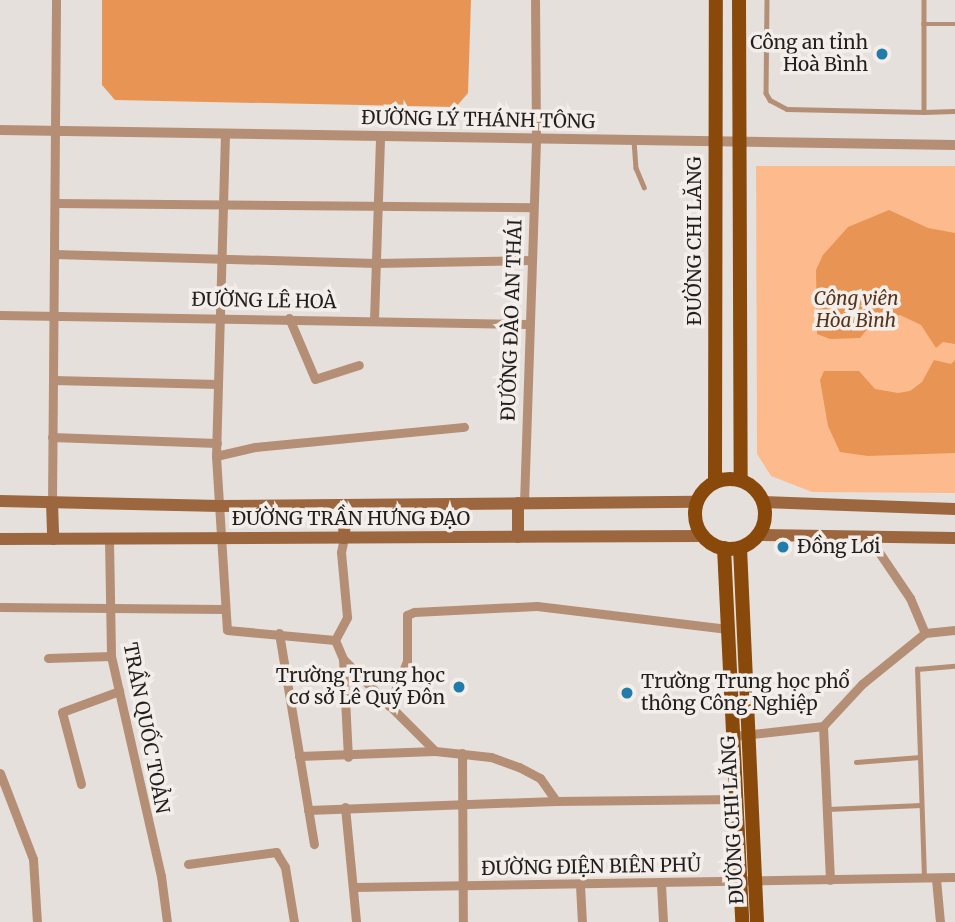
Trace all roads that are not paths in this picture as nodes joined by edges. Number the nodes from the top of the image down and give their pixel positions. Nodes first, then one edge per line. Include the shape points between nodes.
1 (56, 0) edge
2 (535, 0) edge
3 (716, 0) edge
4 (739, 0) edge
5 (768, 0) edge
6 (924, 0) edge
7 (923, 24) junction
8 (955, 24) edge
9 (955, 111) edge
10 (923, 112) junction
11 (0, 130) edge
12 (55, 131) junction
13 (225, 134) junction
14 (380, 136) junction
15 (536, 139) junction
16 (634, 140) junction
17 (714, 141) junction
18 (737, 142) junction
19 (955, 145) edge
20 (643, 187) dead end
21 (55, 203) junction
22 (223, 205) junction
23 (377, 208) junction
24 (533, 208) junction
25 (54, 254) junction
26 (222, 258) junction
27 (531, 260) junction
28 (376, 263) junction
29 (0, 315) edge
30 (54, 316) junction
31 (220, 317) junction
32 (289, 318) junction
33 (374, 320) junction
34 (528, 324) junction
35 (359, 365) dead end
36 (53, 380) junction
37 (218, 384) junction
38 (464, 427) dead end
39 (52, 437) junction
40 (217, 443) junction
41 (216, 456) junction
42 (741, 480) junction
43 (715, 482) junction
44 (0, 501) edge
45 (697, 502) junction
46 (763, 502) junction
47 (52, 503) junction
48 (521, 503) junction
49 (345, 505) junction
50 (220, 506) junction
51 (955, 509) edge
52 (758, 535) junction
53 (702, 536) junction
54 (868, 536) junction
55 (518, 537) junction
56 (221, 538) junction
57 (344, 538) junction
58 (955, 538) edge
59 (0, 539) edge
60 (53, 539) junction
61 (109, 539) junction
62 (724, 548) junction
63 (740, 548) junction
64 (0, 607) edge
65 (110, 608) junction
66 (223, 609) junction
67 (728, 629) junction
68 (955, 630) edge
69 (279, 633) junction
70 (925, 633) junction
71 (335, 640) junction
72 (111, 656) junction
73 (48, 658) dead end
74 (343, 659) junction
75 (955, 666) edge
76 (118, 691) junction
77 (389, 706) junction
78 (823, 726) junction
79 (741, 735) junction
80 (435, 751) junction
81 (462, 754) junction
82 (299, 756) junction
83 (348, 757) junction
84 (919, 757) junction
85 (856, 762) dead end
86 (0, 773) edge
87 (81, 784) dead end
88 (737, 799) junction
89 (556, 801) junction
90 (463, 805) junction
91 (921, 805) junction
92 (345, 807) junction
93 (828, 809) junction
94 (308, 810) junction
95 (314, 844) dead end
96 (188, 864) dead end
97 (955, 877) edge
98 (924, 879) junction
99 (936, 879) junction
100 (830, 880) junction
101 (748, 883) junction
102 (661, 884) junction
103 (580, 885) junction
104 (463, 886) junction
105 (354, 887) junction
106 (37, 922) edge
107 (167, 922) edge
108 (294, 922) edge
109 (356, 922) edge
110 (463, 922) edge
111 (582, 922) edge
112 (663, 922) edge
113 (742, 922) edge
114 (757, 922) edge
115 (940, 922) edge

1 - 12 street
2 - 15 street, ĐƯỜNG ĐÀO AN THÁI
3 - 17 main road, ĐƯỜNG CHI LĂNG
4 - 18 main road
5 - 10 lane via 766,93 770,100 787,109
6 - 7 lane
7 - 8 lane
7 - 10 lane
9 - 10 lane
11 - 12 street, ĐƯỜNG LÝ THÁNH TÔNG
12 - 13 street, ĐƯỜNG LÝ THÁNH TÔNG
12 - 21 street
13 - 14 street, ĐƯỜNG LÝ THÁNH TÔNG
13 - 22 street
14 - 15 street, ĐƯỜNG LÝ THÁNH TÔNG
14 - 23 street
15 - 16 street, ĐƯỜNG LÝ THÁNH TÔNG
15 - 24 street, ĐƯỜNG ĐÀO AN THÁI
16 - 17 street, ĐƯỜNG LÝ THÁNH TÔNG
16 - 20 lane
17 - 18 street, ĐƯỜNG LÝ THÁNH TÔNG
17 - 43 main road, ĐƯỜNG CHI LĂNG
18 - 19 street, ĐƯỜNG LÝ THÁNH TÔNG
18 - 42 main road
21 - 22 street
21 - 25 street
22 - 23 street
22 - 26 street
23 - 24 street
23 - 28 street
24 - 27 street, ĐƯỜNG ĐÀO AN THÁI
25 - 26 street
25 - 30 street
26 - 28 street
26 - 31 street
27 - 28 street
27 - 34 street, ĐƯỜNG ĐÀO AN THÁI
28 - 33 street
29 - 30 street, ĐƯỜNG LÊ HOÀ
30 - 31 street, ĐƯỜNG LÊ HOÀ
30 - 36 street
31 - 32 street, ĐƯỜNG LÊ HOÀ
31 - 37 street
32 - 33 street, ĐƯỜNG LÊ HOÀ
32 - 35 street via 315,379
33 - 34 street, ĐƯỜNG LÊ HOÀ
34 - 48 street, ĐƯỜNG ĐÀO AN THÁI
36 - 37 street
36 - 39 street
37 - 40 street
38 - 41 street via 255,447
39 - 40 street
39 - 47 street
40 - 41 street
41 - 50 street
42 - 43 main road
42 - 46 main road via 755,489
43 - 45 main road
44 - 47 main road, ĐƯỜNG TRẦN HƯNG ĐẠO
45 - 48 main road, ĐƯỜNG TRẦN HƯNG ĐẠO
45 - 53 main road via 695,519
46 - 51 main road
46 - 52 main road via 765,519
47 - 50 main road, ĐƯỜNG TRẦN HƯNG ĐẠO
47 - 60 main road
48 - 49 main road, ĐƯỜNG TRẦN HƯNG ĐẠO
48 - 55 main road
49 - 50 main road, ĐƯỜNG TRẦN HƯNG ĐẠO
49 - 57 main road
50 - 56 street
52 - 54 main road
52 - 63 main road
53 - 55 main road, ĐƯỜNG TRẦN HƯNG ĐẠO
53 - 62 main road
54 - 58 main road
54 - 70 street via 910,598
55 - 57 main road, ĐƯỜNG TRẦN HƯNG ĐẠO
56 - 57 main road, ĐƯỜNG TRẦN HƯNG ĐẠO
56 - 61 main road, ĐƯỜNG TRẦN HƯNG ĐẠO
56 - 66 street
57 - 71 street via 341,552 347,617
59 - 60 main road, ĐƯỜNG TRẦN HƯNG ĐẠO
60 - 61 main road, ĐƯỜNG TRẦN HƯNG ĐẠO
61 - 65 street, TRẦN QUỐC TOẢN
62 - 63 main road
62 - 67 main road, ĐƯỜNG CHI LĂNG
63 - 79 main road, ĐƯỜNG CHI LĂNG
64 - 65 street
65 - 66 street
65 - 72 street, TRẦN QUỐC TOẢN
66 - 69 street via 227,630
67 - 77 street via 537,606 414,612 407,615 407,661
67 - 79 main road, ĐƯỜNG CHI LĂNG
68 - 70 street
69 - 71 street
69 - 82 street
70 - 78 street via 862,684
71 - 74 street
72 - 73 street
72 - 76 street, TRẦN QUỐC TOẢN
74 - 77 street
74 - 83 street
75 - 84 lane via 917,669
76 - 87 street via 62,712
76 - 107 street, TRẦN QUỐC TOẢN via 161,876
77 - 80 street
78 - 79 street
78 - 93 street
79 - 88 main road, ĐƯỜNG CHI LĂNG
79 - 101 main road, ĐƯỜNG CHI LĂNG
80 - 81 street
80 - 83 street
81 - 89 street via 519,767 540,778
81 - 90 street
82 - 83 street
82 - 94 street
84 - 85 lane
84 - 91 lane
86 - 106 street via 33,859
88 - 89 street
88 - 101 main road, ĐƯỜNG CHI LĂNG
89 - 90 street
90 - 92 street
90 - 104 street
91 - 93 lane
91 - 98 lane
92 - 94 street
92 - 105 street
93 - 100 street
94 - 95 street
96 - 108 street via 276,852 285,867
97 - 99 street, ĐƯỜNG ĐIỆN BIÊN PHỦ
98 - 99 street, ĐƯỜNG ĐIỆN BIÊN PHỦ
98 - 100 street, ĐƯỜNG ĐIỆN BIÊN PHỦ
99 - 115 street
100 - 101 street, ĐƯỜNG ĐIỆN BIÊN PHỦ
101 - 102 street, ĐƯỜNG ĐIỆN BIÊN PHỦ
101 - 113 main road, ĐƯỜNG CHI LĂNG
101 - 114 main road, ĐƯỜNG CHI LĂNG
102 - 103 street, ĐƯỜNG ĐIỆN BIÊN PHỦ
102 - 112 street
103 - 104 street, ĐƯỜNG ĐIỆN BIÊN PHỦ
103 - 111 street
104 - 105 street, ĐƯỜNG ĐIỆN BIÊN PHỦ
104 - 110 street
105 - 109 street

